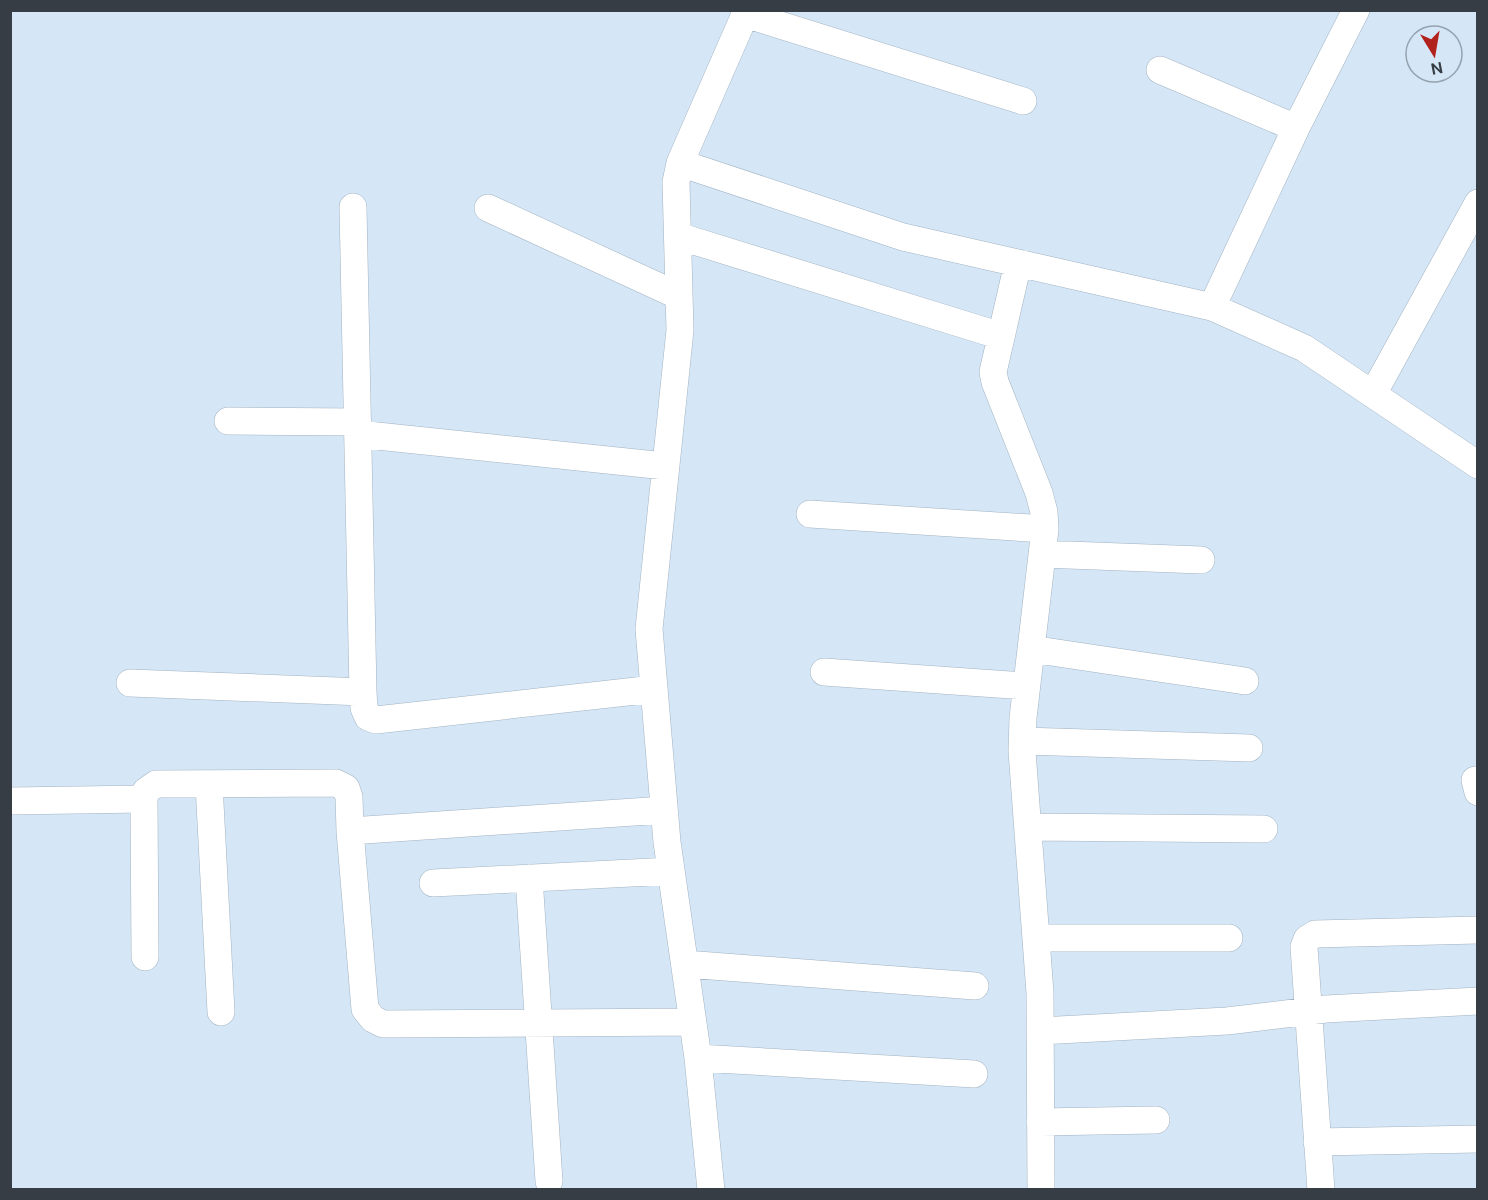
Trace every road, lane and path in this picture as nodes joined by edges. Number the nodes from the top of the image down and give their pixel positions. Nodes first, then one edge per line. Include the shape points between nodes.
1 (1356, 10) edge
2 (746, 12) edge
3 (1160, 70) dead end
4 (1023, 101) dead end
5 (1296, 129) junction
6 (680, 163) junction
7 (1478, 203) edge
8 (353, 207) dead end
9 (488, 208) dead end
10 (678, 236) junction
11 (1018, 263) junction
12 (679, 296) junction
13 (1212, 308) junction
14 (1001, 336) junction
15 (1373, 394) junction
16 (228, 421) dead end
17 (358, 428) junction
18 (1478, 465) edge
19 (665, 466) junction
20 (810, 514) dead end
21 (1043, 542) junction
22 (1201, 560) dead end
23 (1030, 649) junction
24 (824, 672) dead end
25 (1245, 681) dead end
26 (130, 683) dead end
27 (1026, 686) junction
28 (654, 690) junction
29 (363, 692) junction
30 (1023, 741) junction
31 (1249, 748) dead end
32 (209, 784) junction
33 (144, 799) junction
34 (10, 801) edge
35 (664, 810) junction
36 (1028, 827) junction
37 (1264, 830) dead end
38 (350, 831) junction
39 (671, 871) junction
40 (529, 878) junction
41 (433, 883) dead end
42 (1478, 930) edge
43 (1037, 938) junction
44 (1229, 938) dead end
45 (145, 957) dead end
46 (685, 964) junction
47 (975, 986) dead end
48 (1478, 1001) edge
49 (1308, 1011) junction
50 (221, 1012) dead end
51 (693, 1022) junction
52 (537, 1023) junction
53 (1040, 1031) junction
54 (698, 1058) junction
55 (974, 1074) dead end
56 (1156, 1120) dead end
57 (1041, 1122) junction
58 (1478, 1139) edge
59 (1317, 1142) junction
60 (549, 1182) dead end
61 (711, 1190) edge
62 (1041, 1190) edge
63 (1321, 1190) edge

1 - 5 street
2 - 4 street
2 - 6 street
3 - 5 street
5 - 13 street
6 - 10 street via 676,182
6 - 11 street via 903,237
7 - 15 street
8 - 17 street
9 - 12 street
10 - 12 street
10 - 14 street
11 - 13 street
11 - 14 street
12 - 19 street via 680,330
13 - 15 street via 1304,348
14 - 21 street via 994,362 995,382 1039,493 1044,512
15 - 18 street
16 - 17 street
17 - 19 street
17 - 29 street
19 - 28 street via 649,629
20 - 21 street
21 - 22 street
21 - 23 street
23 - 25 street
23 - 27 street
24 - 27 street
26 - 29 street
27 - 30 street
28 - 29 street via 376,720 368,717
28 - 35 street
30 - 31 street
30 - 36 street
32 - 33 street via 156,784 146,790
32 - 38 street via 336,783 346,788 349,797
32 - 50 street
33 - 34 street
33 - 45 street
35 - 38 street
35 - 39 street
36 - 37 street
36 - 43 street
38 - 52 street via 365,1009 373,1019 383,1024
39 - 40 street
39 - 46 street
40 - 41 street
40 - 52 street
42 - 49 street via 1315,934 1304,947
43 - 44 street
43 - 53 street
46 - 47 street
46 - 51 street
48 - 49 street
49 - 53 street via 1227,1021
49 - 59 street
51 - 52 street
51 - 54 street
52 - 60 street
53 - 57 street
54 - 55 street
54 - 61 street
56 - 57 street
57 - 62 street
58 - 59 street
59 - 63 street

